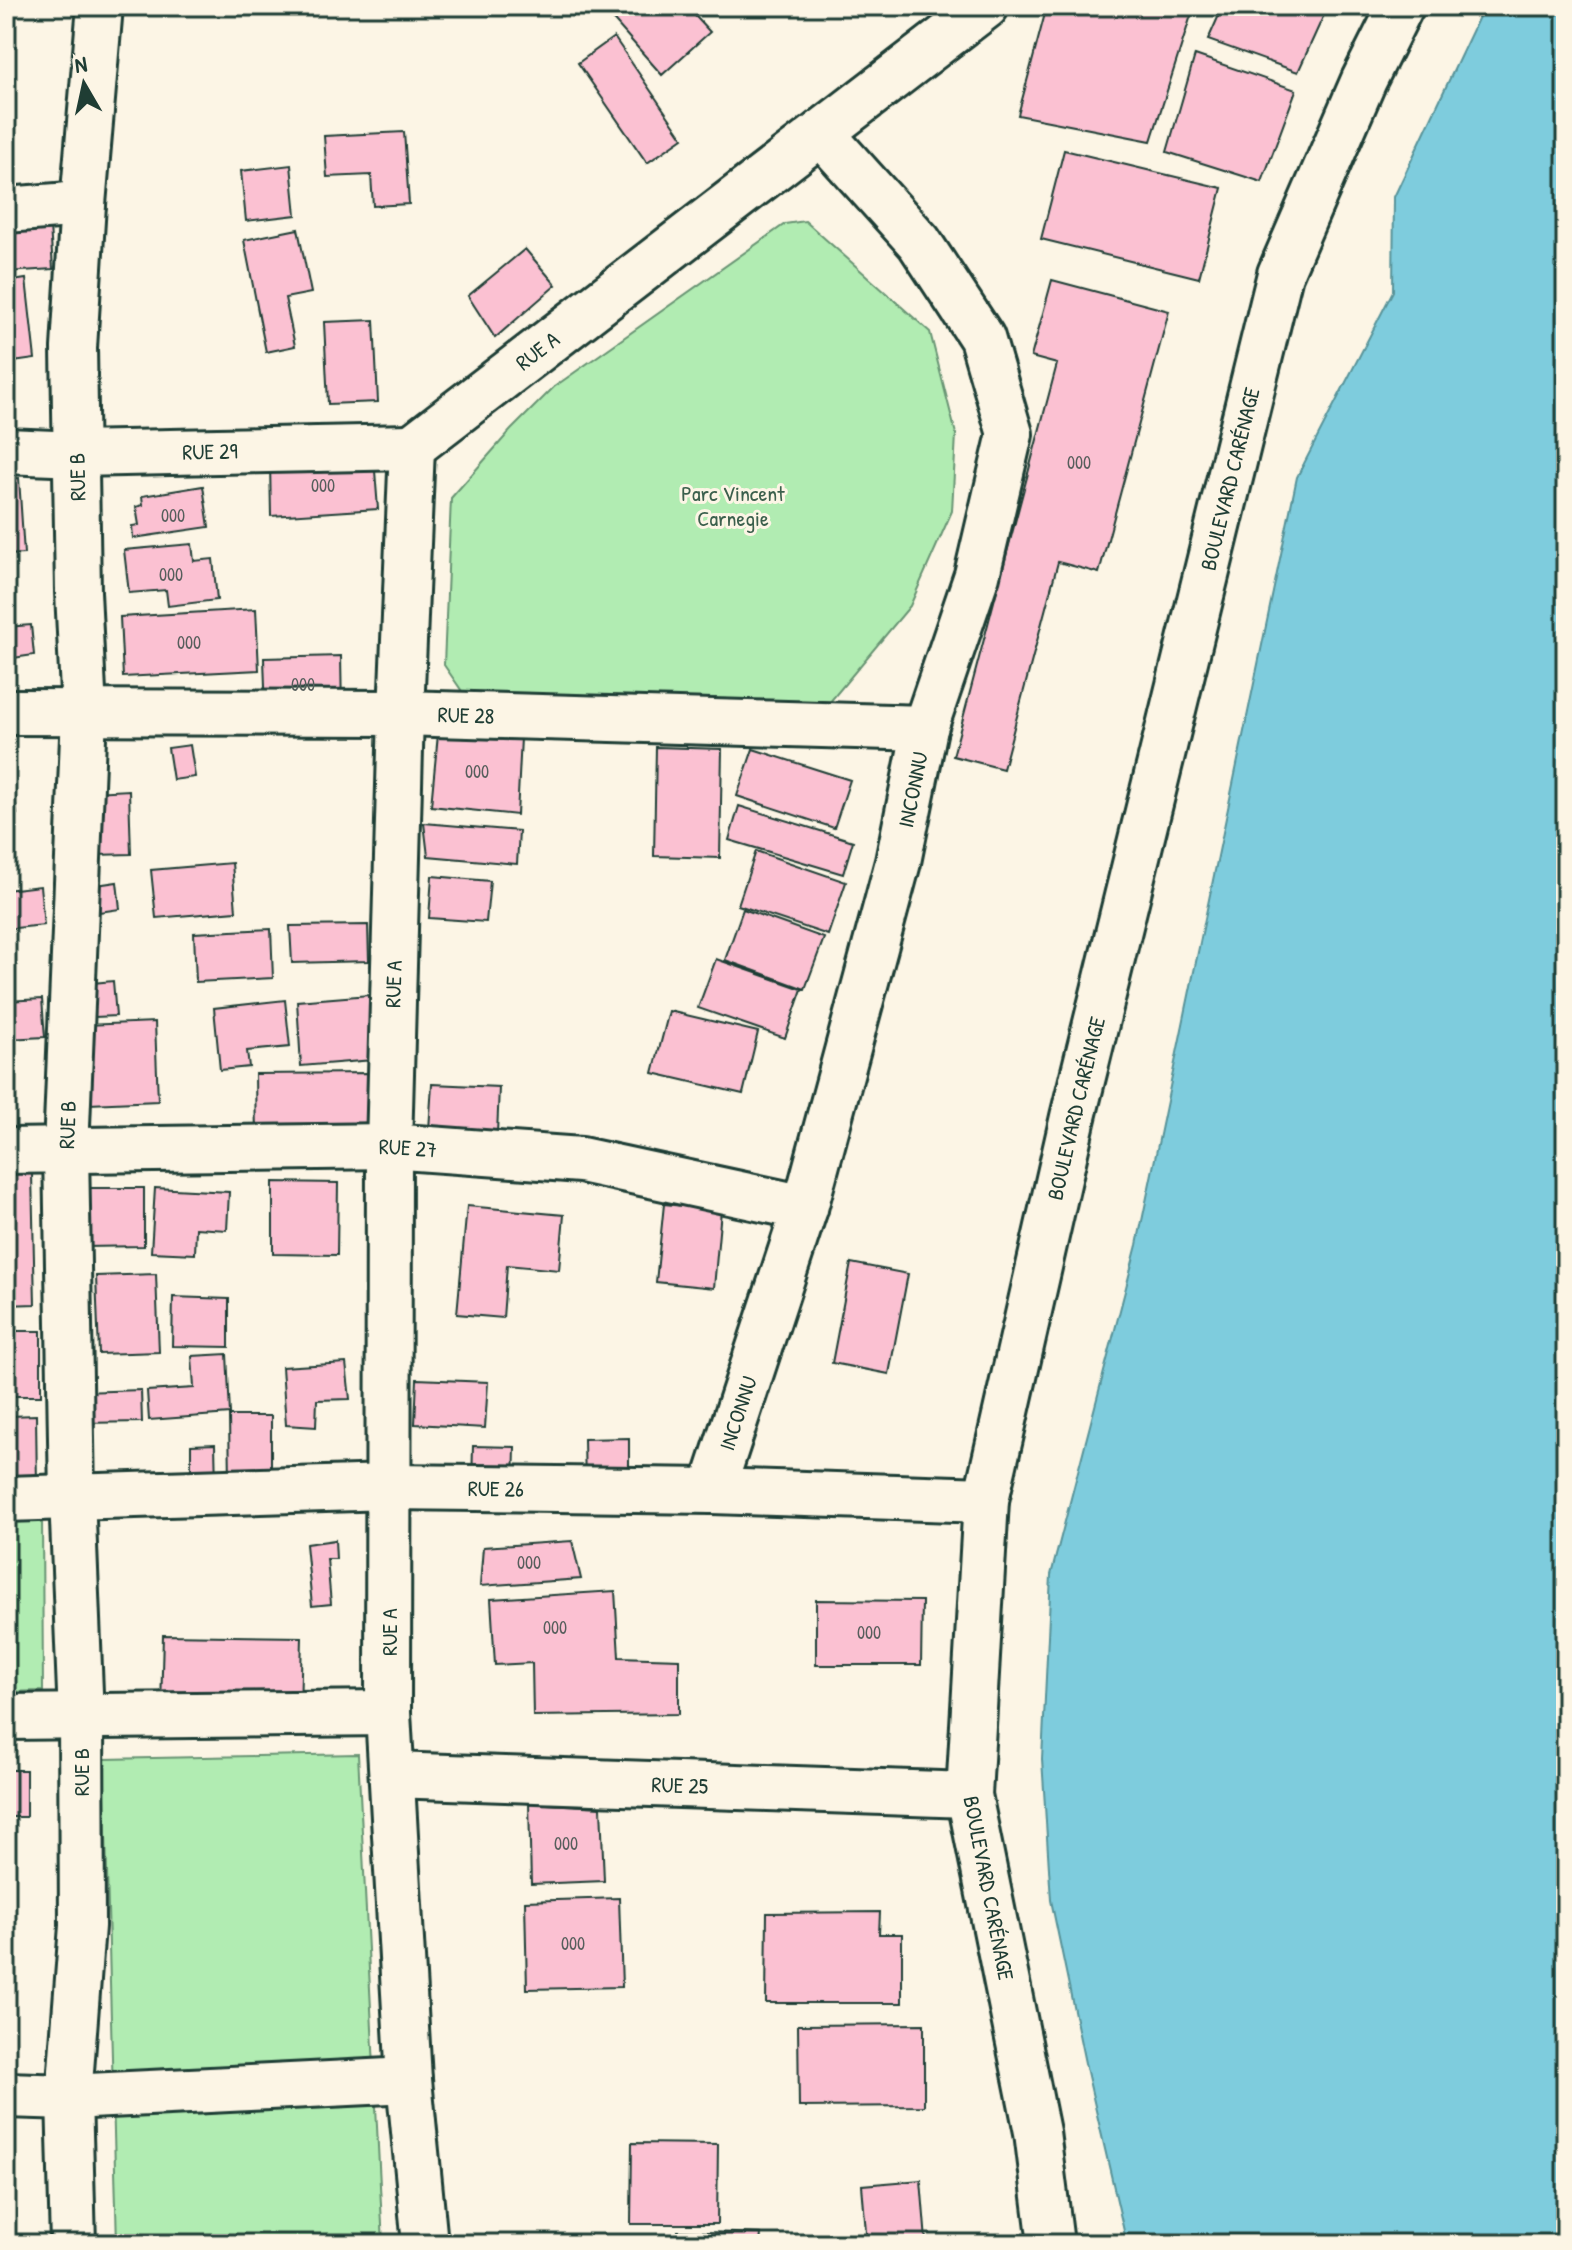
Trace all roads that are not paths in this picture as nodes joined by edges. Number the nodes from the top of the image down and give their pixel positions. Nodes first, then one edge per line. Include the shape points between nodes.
1 (100, 6) edge
2 (986, 6) edge
3 (1401, 6) edge
4 (821, 133) junction
5 (83, 204) junction
6 (6, 210) edge
7 (412, 447) junction
8 (6, 451) edge
9 (77, 454) junction
10 (6, 712) edge
11 (84, 713) junction
12 (401, 713) junction
13 (925, 728) junction
14 (389, 1146) junction
15 (66, 1150) junction
16 (6, 1151) edge
17 (805, 1208) junction
18 (389, 1487) junction
19 (712, 1491) junction
20 (72, 1496) junction
21 (6, 1499) edge
22 (986, 1500) junction
23 (388, 1713) junction
24 (6, 1717) edge
25 (81, 1717) junction
26 (392, 1775) junction
27 (969, 1795) junction
28 (409, 2080) junction
29 (6, 2095) edge
30 (69, 2097) junction
31 (73, 2244) edge
32 (425, 2244) edge
33 (1051, 2244) edge

1 - 5 street, RUE B
2 - 4 street, RUE A
3 - 22 street, BOULEVARD CARÉNAGE via 1280,274 1076,1102
4 - 7 street, RUE A
4 - 13 street, INCONNU via 919,242 982,338 1010,434 977,575
5 - 6 street
5 - 9 street, RUE B via 74,348
7 - 9 street, RUE 29
7 - 12 street, RUE A
8 - 9 street, RUE 29
9 - 11 street, RUE B
10 - 11 street, RUE 28
11 - 12 street, RUE 28
11 - 15 street, RUE B
12 - 13 street, RUE 28
12 - 14 street, RUE A
13 - 17 street, INCONNU via 898,862
14 - 15 street, RUE 27
14 - 17 street, RUE 27 via 581,1160
14 - 18 street, RUE A
15 - 16 street, RUE 27
15 - 20 street, RUE B
17 - 19 street, INCONNU
18 - 19 street, RUE 26
18 - 20 street, RUE 26
18 - 23 street, RUE A
19 - 22 street, RUE 26
20 - 21 street, RUE 26
20 - 25 street, RUE B
22 - 27 street, BOULEVARD CARÉNAGE
23 - 25 street
23 - 26 street, RUE A
24 - 25 street
25 - 30 street, RUE B via 82,1926
26 - 27 street, RUE 25
26 - 28 street, RUE A
27 - 33 street, BOULEVARD CARÉNAGE via 1037,2132
28 - 30 street
28 - 32 street, RUE A
29 - 30 street
30 - 31 street, RUE B

